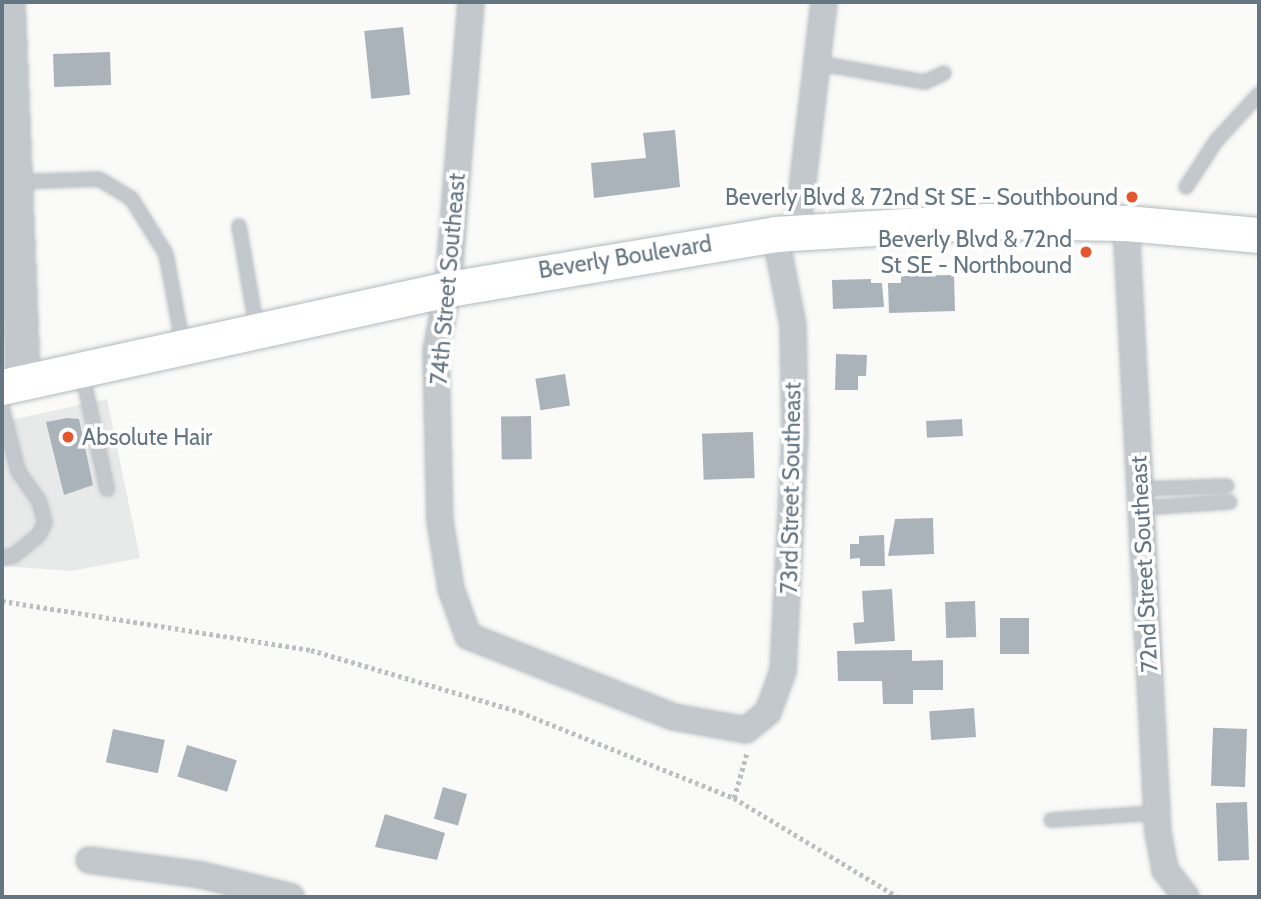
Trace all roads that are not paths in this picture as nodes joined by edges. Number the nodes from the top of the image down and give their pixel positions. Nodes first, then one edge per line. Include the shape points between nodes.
1 (8, 2) edge
2 (471, 2) edge
3 (824, 2) edge
4 (817, 63) junction
5 (944, 73) dead end
6 (1259, 94) edge
7 (15, 182) junction
8 (1186, 187) dead end
9 (1126, 223) junction
10 (239, 226) dead end
11 (786, 233) junction
12 (1259, 235) edge
13 (448, 289) junction
14 (257, 330) junction
15 (183, 346) junction
16 (81, 368) junction
17 (9, 392) edge
18 (1227, 486) dead end
19 (107, 489) dead end
20 (1141, 499) junction
21 (1230, 502) dead end
22 (2, 558) edge
23 (746, 730) joint
24 (1157, 813) junction
25 (1051, 820) dead end
26 (89, 860) dead end
27 (201, 886) edge
28 (292, 897) edge
29 (1186, 897) edge

1 - 7 street
2 - 13 street, 74th Street Southeast
3 - 4 street, 73rd Street Southeast
4 - 5 lane via 925,82
4 - 11 street, 73rd Street Southeast
6 - 8 lane via 1216,141
7 - 15 lane via 99,179 131,198 166,254
7 - 17 street
9 - 11 main road, Beverly Boulevard via 986,220
9 - 12 main road, Beverly Boulevard
9 - 20 street, 72nd Street Southeast
10 - 14 lane
11 - 13 main road, Beverly Boulevard
11 - 23 street, 73rd Street Southeast via 793,326 790,586 782,671 768,712
13 - 14 main road, Beverly Boulevard
13 - 23 street, 74th Street Southeast via 436,351 440,522 451,589 468,636 674,717
14 - 15 main road, Beverly Boulevard
15 - 16 main road, Beverly Boulevard
16 - 17 main road, Beverly Boulevard
16 - 19 lane
17 - 22 lane via 18,471 35,494 45,522 39,535 13,556
18 - 20 lane
20 - 21 lane
20 - 24 street, 72nd Street Southeast
24 - 25 lane
24 - 29 street, 72nd Street Southeast via 1165,870
26 - 27 street
27 - 28 street

